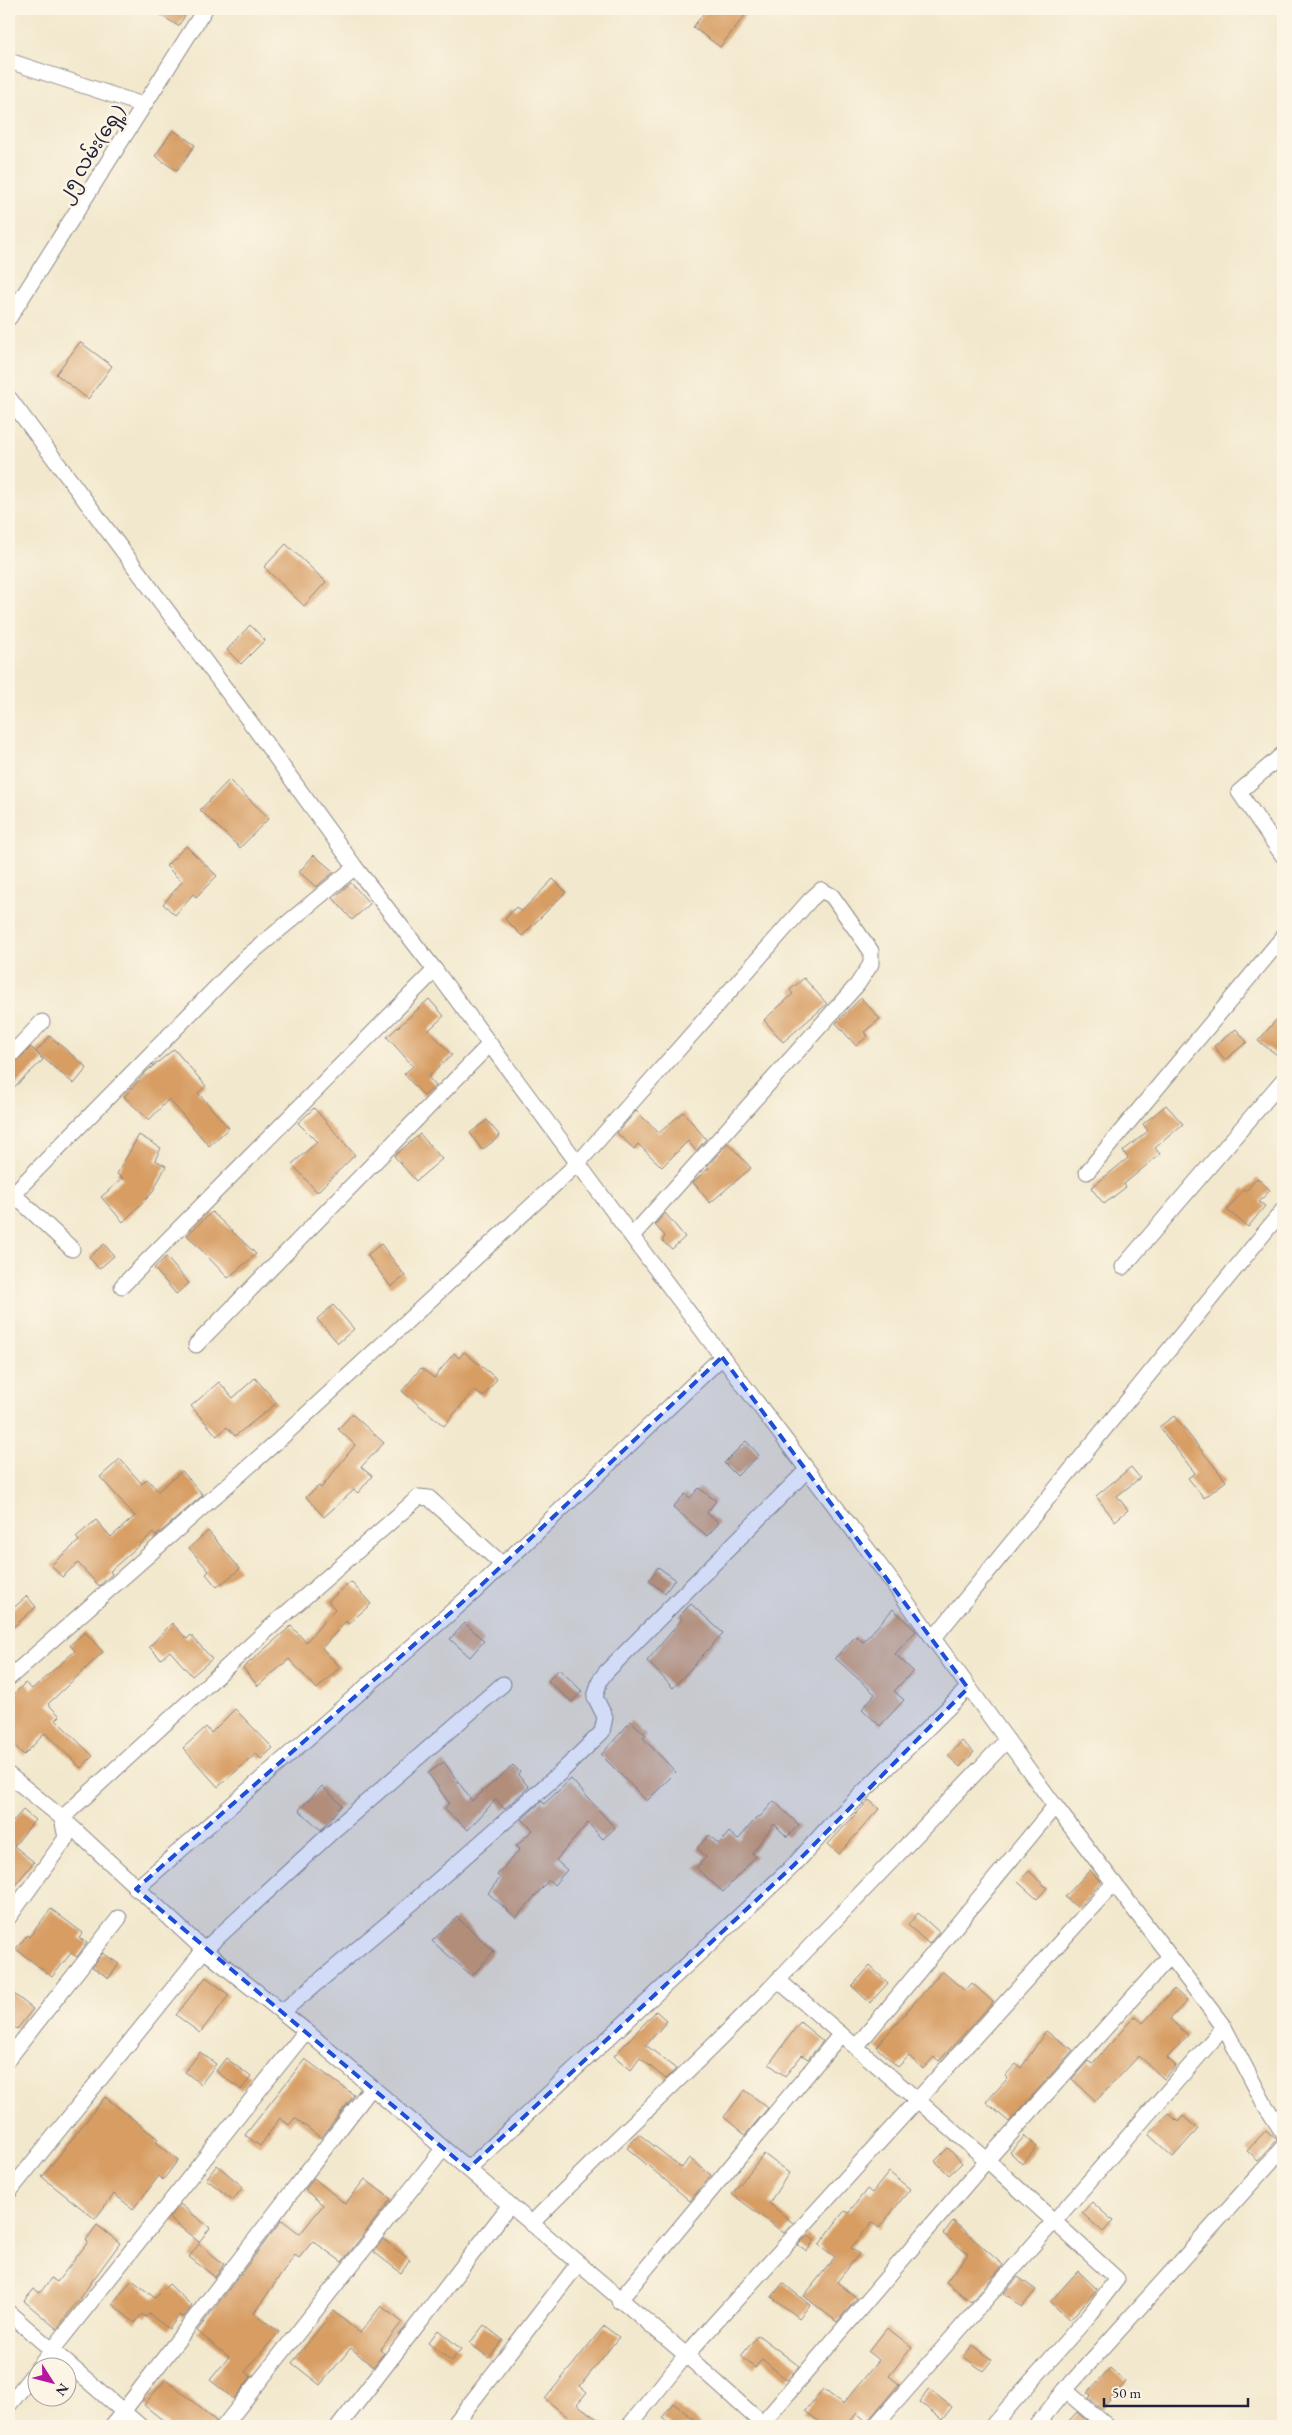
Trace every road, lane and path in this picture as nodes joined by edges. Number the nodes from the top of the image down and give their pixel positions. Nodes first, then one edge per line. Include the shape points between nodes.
1 (205, 9) edge
2 (9, 61) edge
3 (143, 105) junction
4 (9, 318) edge
5 (9, 398) edge
6 (1283, 754) edge
7 (1283, 856) edge
8 (355, 867) junction
9 (1283, 937) edge
10 (435, 970) junction
11 (42, 1022) dead end
12 (490, 1044) junction
13 (9, 1057) edge
14 (1283, 1080) edge
15 (578, 1162) junction
16 (1088, 1172) dead end
17 (11, 1192) edge
18 (1283, 1210) edge
19 (632, 1236) junction
20 (72, 1249) dead end
21 (1123, 1267) dead end
22 (122, 1286) dead end
23 (196, 1345) dead end
24 (722, 1357) junction
25 (808, 1470) junction
26 (502, 1565) junction
27 (933, 1639) junction
28 (10, 1675) edge
29 (503, 1684) dead end
30 (968, 1688) junction
31 (1006, 1740) junction
32 (9, 1775) edge
33 (1055, 1806) junction
34 (62, 1818) junction
35 (1114, 1883) junction
36 (136, 1889) junction
37 (9, 1917) edge
38 (119, 1918) dead end
39 (204, 1950) junction
40 (1170, 1956) junction
41 (778, 1980) junction
42 (282, 2012) junction
43 (1224, 2027) junction
44 (306, 2031) junction
45 (841, 2034) junction
46 (856, 2047) junction
47 (9, 2058) edge
48 (372, 2087) junction
49 (918, 2100) junction
50 (1283, 2133) edge
51 (443, 2148) junction
52 (1283, 2148) edge
53 (987, 2160) junction
54 (468, 2169) junction
55 (9, 2192) edge
56 (510, 2205) junction
57 (1054, 2222) junction
58 (531, 2224) junction
59 (578, 2264) junction
60 (619, 2301) junction
61 (9, 2313) edge
62 (52, 2350) junction
63 (686, 2355) junction
64 (46, 2358) edge
65 (28, 2380) edge
66 (1065, 2390) junction
67 (9, 2404) edge
68 (123, 2412) junction
69 (764, 2425) edge
70 (112, 2426) edge
71 (140, 2426) edge
72 (224, 2426) edge
73 (339, 2426) edge
74 (453, 2426) edge
75 (629, 2426) edge
76 (874, 2426) edge
77 (992, 2426) edge
78 (1036, 2426) edge
79 (1107, 2426) edge

1 - 3 street, ၂၅ လမ်း(ရှေ့)
2 - 3 street
3 - 4 street, ၂၅ လမ်း(ရှေ့)
5 - 8 street
6 - 7 street via 1239,792
8 - 10 street
8 - 17 street via 244,959
9 - 16 street
10 - 12 street
10 - 22 street
11 - 13 street
12 - 15 street
12 - 23 street
14 - 21 street
15 - 19 street
15 - 19 street via 810,900 821,890 832,896 871,951 871,964 857,985
15 - 28 street via 280,1438
17 - 20 street
18 - 27 street
19 - 24 street
24 - 25 street
24 - 26 street
25 - 27 street
25 - 42 street via 603,1676 595,1697 605,1717 602,1732 411,1904
26 - 34 street via 429,1498 419,1497 274,1624
26 - 36 street
27 - 30 street
29 - 39 street via 334,1830
30 - 31 street
30 - 54 street via 794,1865
31 - 33 street
31 - 41 street
32 - 34 street
33 - 35 street
33 - 46 street
34 - 36 street
34 - 37 street via 66,1838
35 - 40 street
35 - 49 street
36 - 39 street
38 - 47 street
39 - 42 street
39 - 55 street
40 - 43 street
40 - 53 street
41 - 45 street
41 - 58 street via 728,2033 593,2160
42 - 44 street
43 - 50 street
43 - 57 street
44 - 48 street
44 - 62 street
45 - 46 street
45 - 60 street
46 - 49 street
48 - 51 street
48 - 68 street
49 - 53 street
49 - 63 street
51 - 54 street
51 - 72 street
52 - 66 street
53 - 57 street
53 - 69 street
54 - 56 street
56 - 58 street
56 - 73 street
57 - 76 street
57 - 77 street via 1117,2279
58 - 59 street
59 - 60 street
59 - 74 street
60 - 63 street
61 - 62 street
62 - 64 street
62 - 68 street
63 - 69 street
63 - 75 street
65 - 67 street
66 - 78 street
66 - 79 street
68 - 70 street
68 - 71 street

